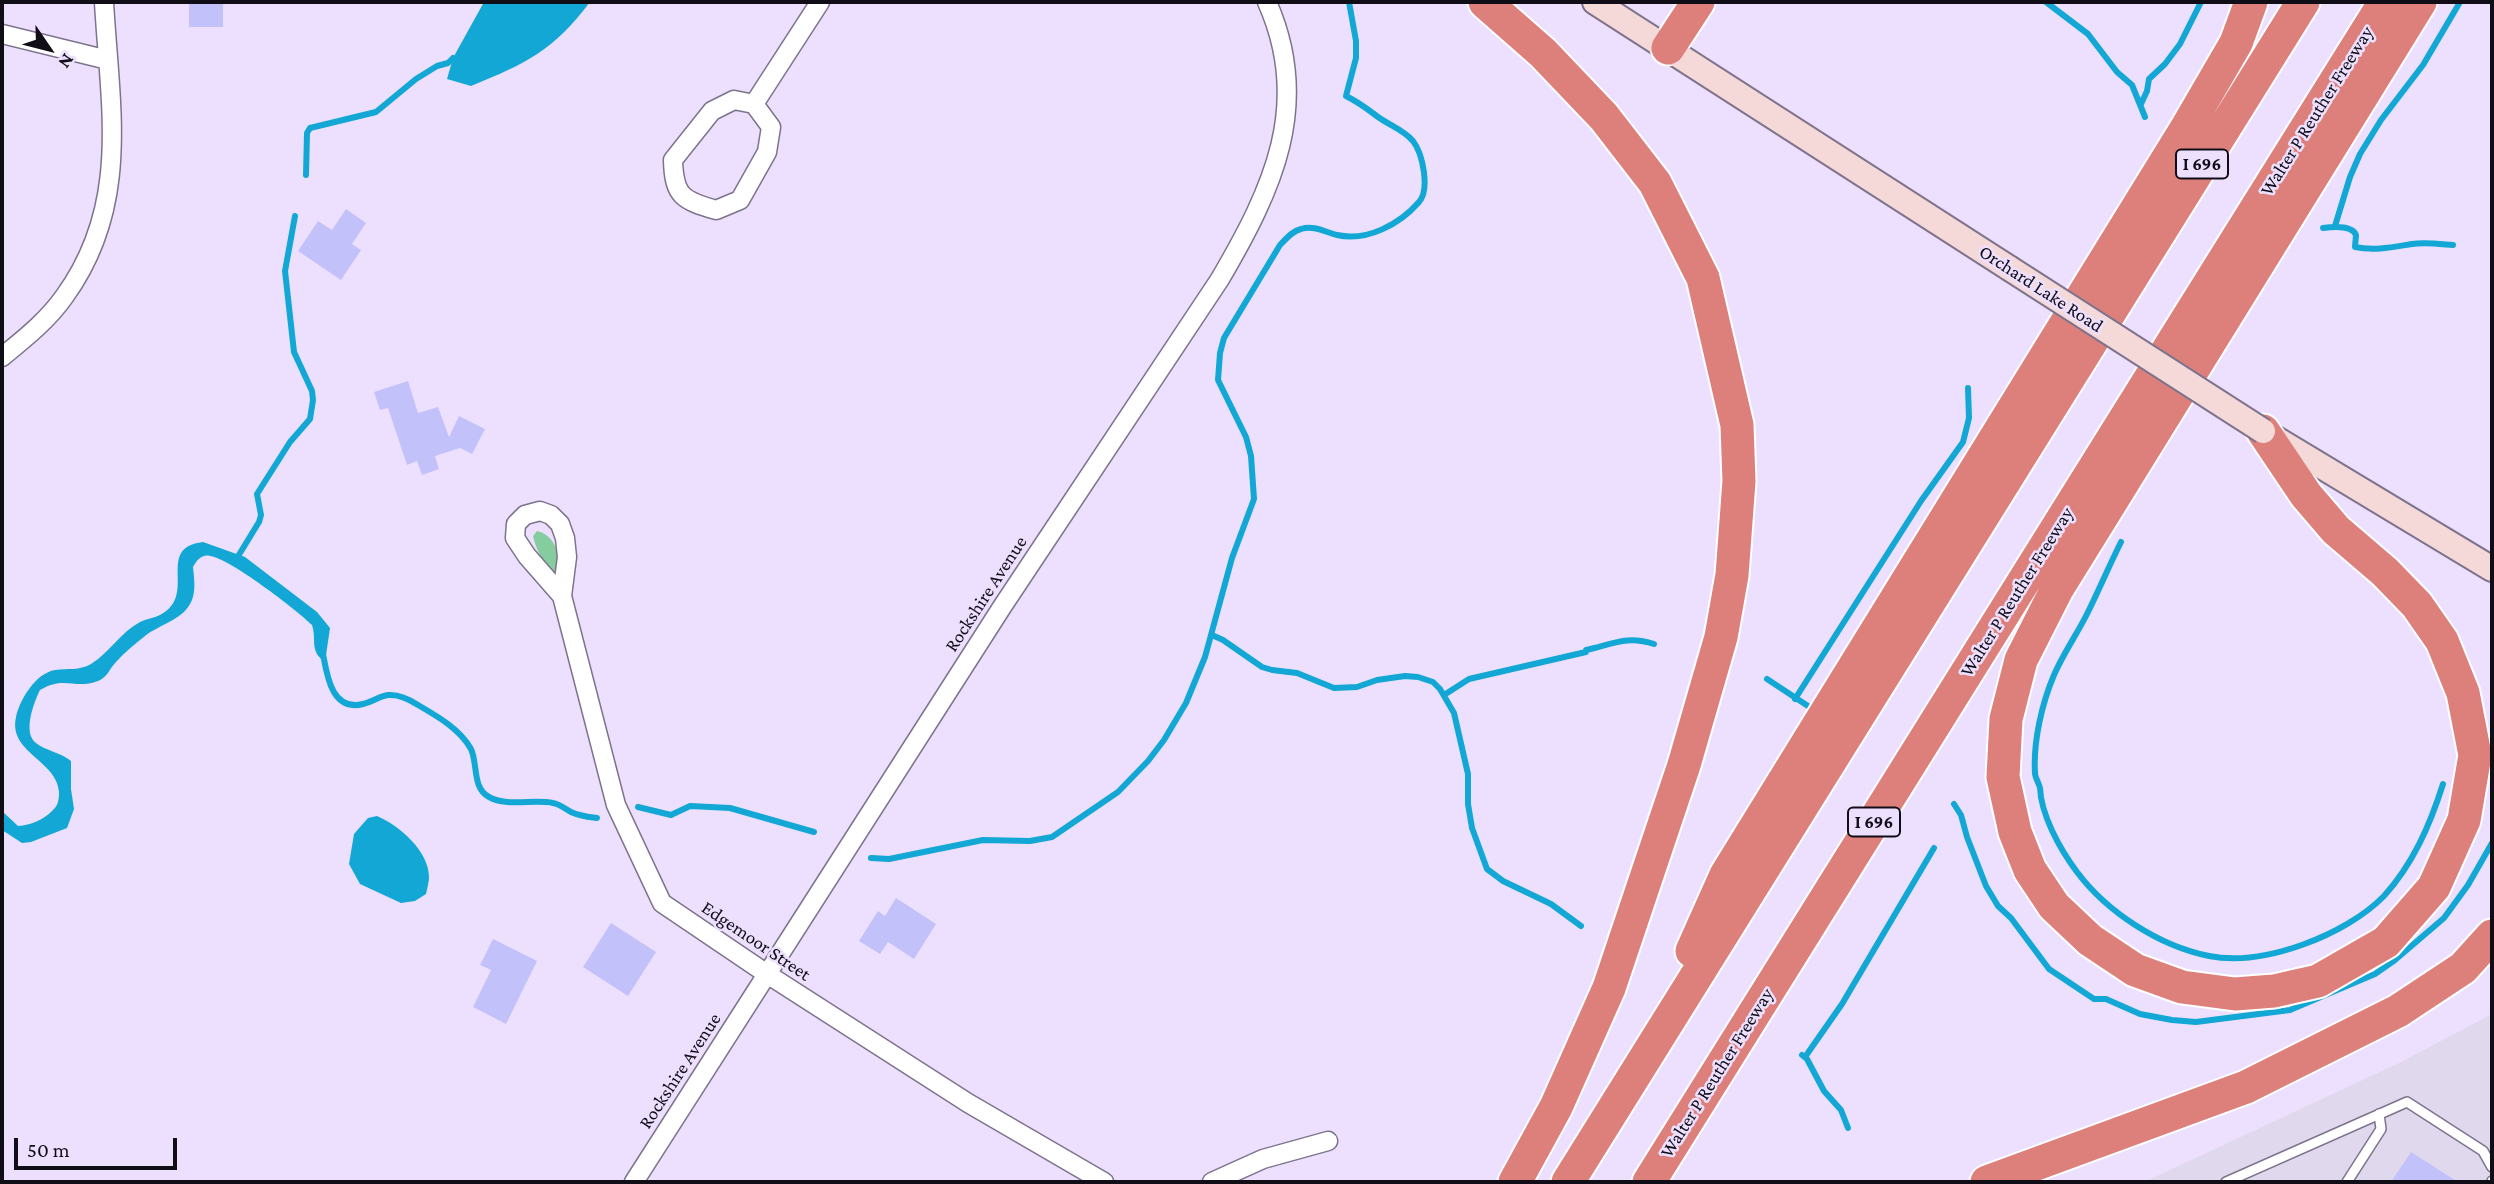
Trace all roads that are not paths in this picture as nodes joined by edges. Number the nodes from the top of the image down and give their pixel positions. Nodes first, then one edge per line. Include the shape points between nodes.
1 (104, 2) edge
2 (820, 2) edge
3 (1267, 2) edge
4 (1485, 2) edge
5 (1595, 2) edge
6 (1698, 2) edge
7 (2251, 2) edge
8 (2303, 2) edge
9 (2385, 2) edge
10 (2420, 2) edge
11 (2, 34) edge
12 (1668, 48) junction
13 (108, 60) junction
14 (754, 104) junction
15 (2, 357) edge
16 (2263, 431) junction
17 (2492, 569) edge
18 (562, 596) dead end
19 (2492, 936) edge
20 (766, 974) junction
21 (1642, 1063) junction
22 (2379, 1114) junction
23 (1328, 1141) dead end
24 (2492, 1167) edge
25 (634, 1182) edge
26 (1104, 1182) edge
27 (1212, 1182) edge
28 (1515, 1182) edge
29 (1568, 1182) edge
30 (1649, 1182) edge
31 (1987, 1182) edge
32 (2226, 1182) edge
33 (2347, 1182) edge

1 - 13 street
2 - 14 street
3 - 20 street, Rockshire Avenue via 1280,39 1287,107 1271,180 1253,223
4 - 28 highway via 1543,53 1655,183 1703,278 1737,425 1739,481 1732,575 1721,637 1684,765 1609,988 1556,1107
5 - 12 main road, Orchard Lake Road
6 - 12 highway
7 - 21 highway via 2236,43 2186,129 1726,875
8 - 21 highway, I 696
9 - 30 highway, Walter P Reuther Freeway / I 696
10 - 16 highway via 2057,589 2021,660 2006,719 2003,777 2015,832 2030,870 2054,906 2090,940 2135,970 2182,987 2235,994 2318,981 2386,942 2434,887 2464,820 2475,755 2463,693 2442,641 2417,605 2336,530 2306,495
11 - 13 street
12 - 16 main road, Orchard Lake Road, bridge
13 - 15 street via 110,187 101,224 88,260 63,299
14 - 14 street via 734,100 712,111 673,160 674,182 687,201 716,210 740,200 766,152 771,127
16 - 17 main road, Orchard Lake Road
18 - 20 street, Edgemoor Street via 616,805 662,903
19 - 31 highway via 2463,968 2398,1011 2246,1087
20 - 25 street, Rockshire Avenue
20 - 26 street, Edgemoor Street via 968,1103
21 - 29 highway, I 696
22 - 24 lane via 2407,1102 2483,1151
22 - 32 lane
22 - 33 lane via 2381,1129
23 - 27 street via 1263,1159

